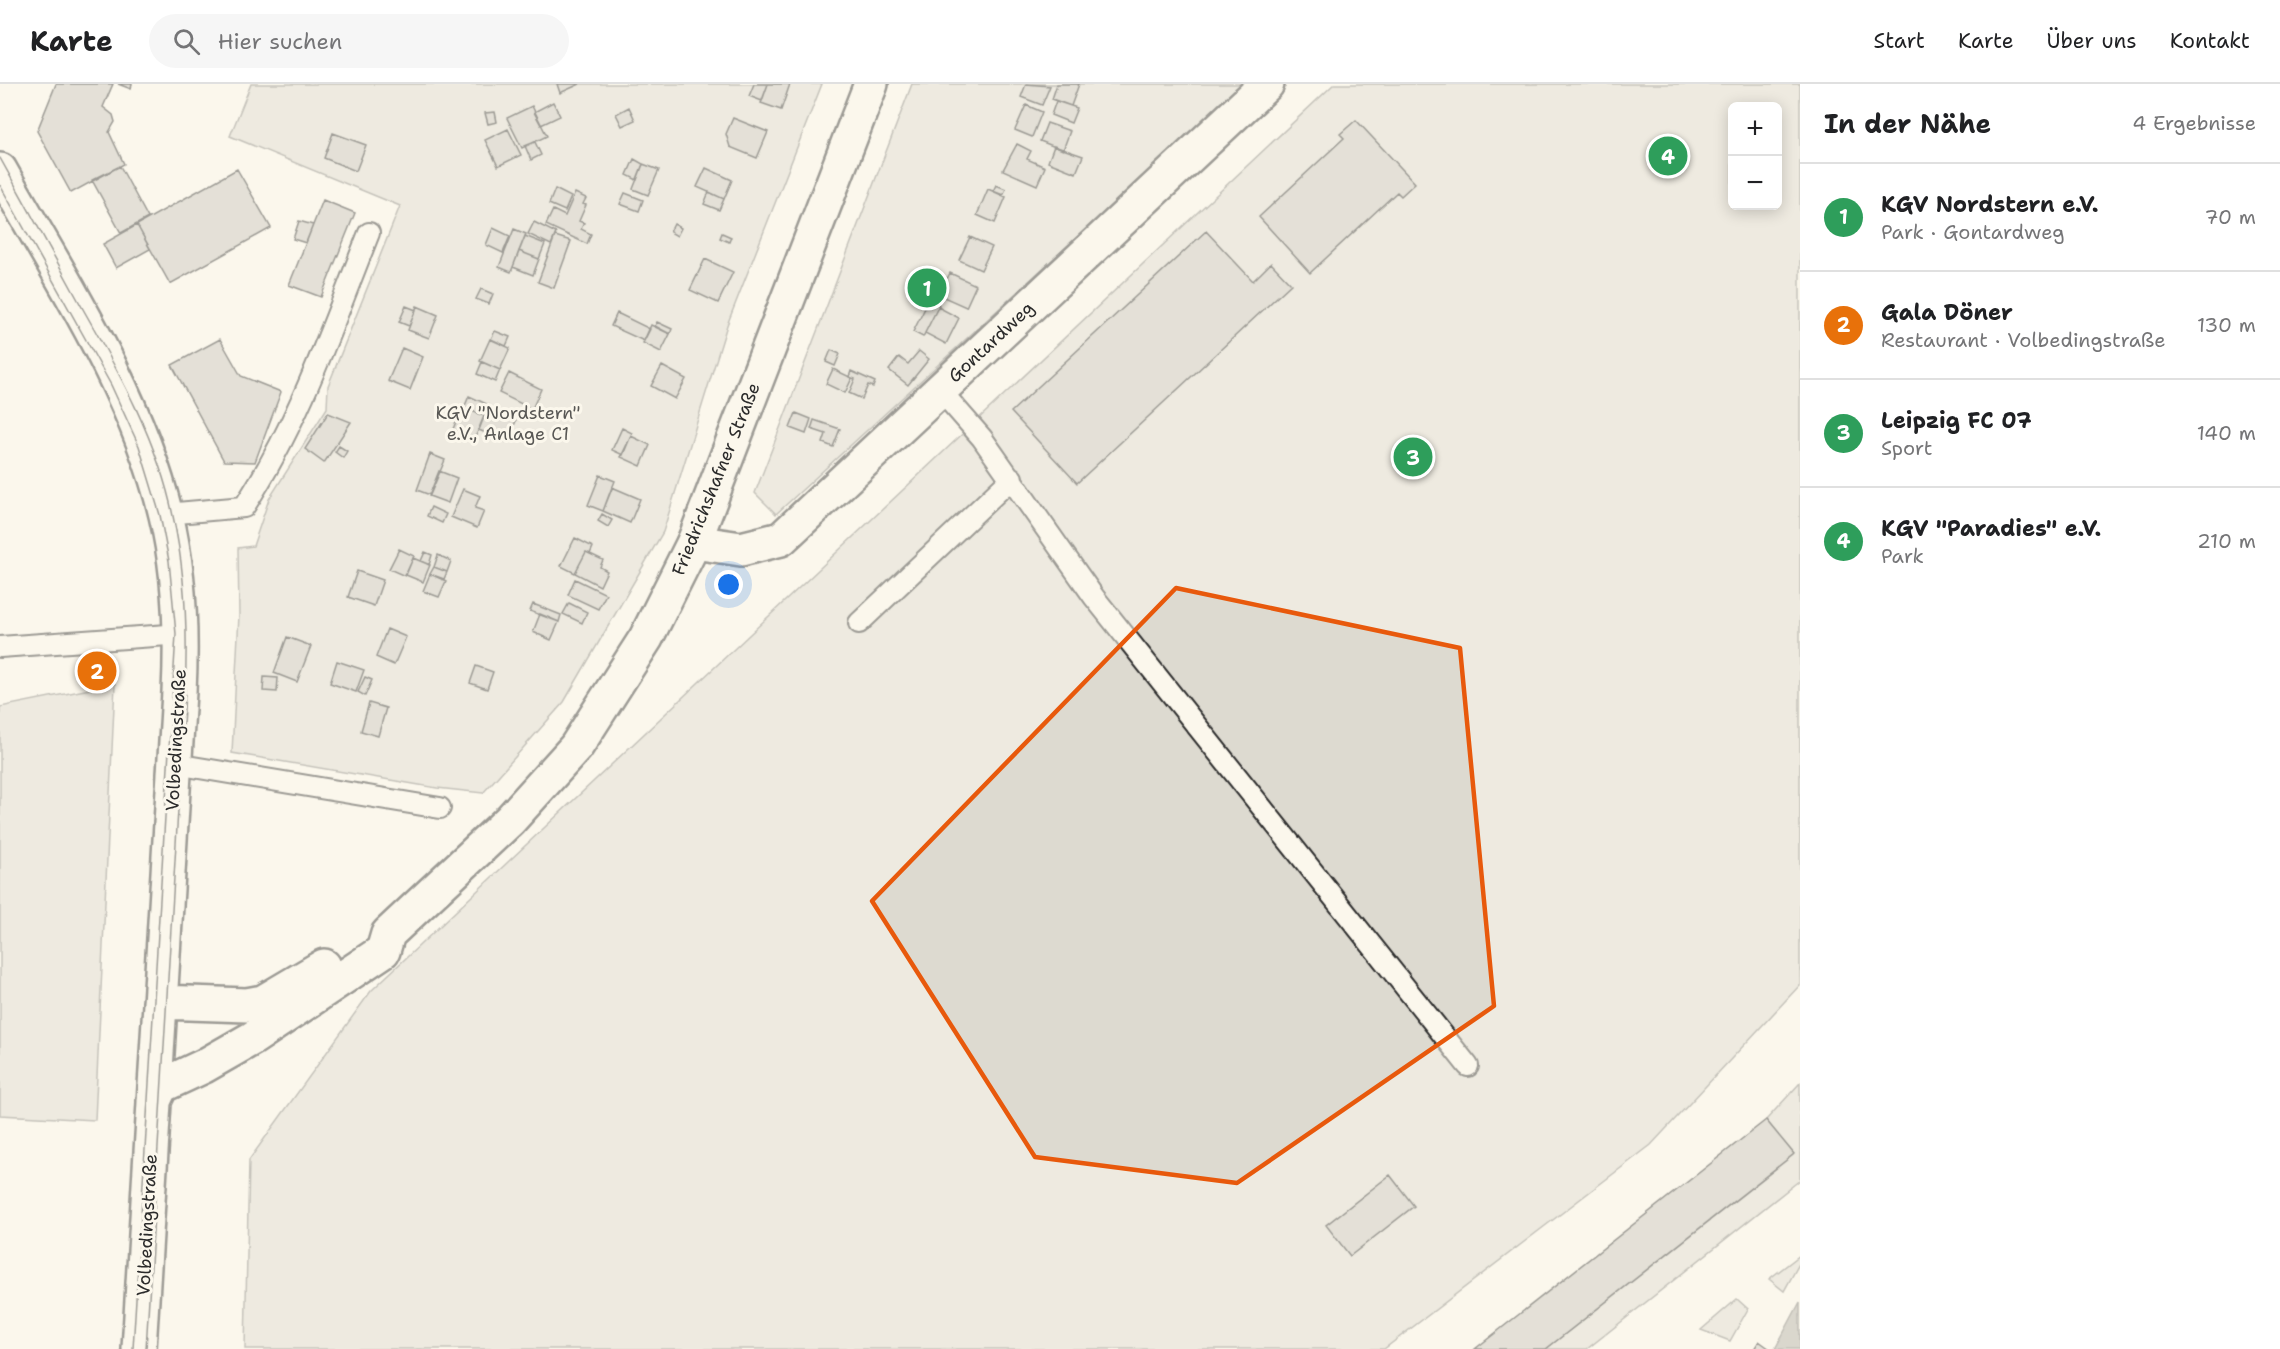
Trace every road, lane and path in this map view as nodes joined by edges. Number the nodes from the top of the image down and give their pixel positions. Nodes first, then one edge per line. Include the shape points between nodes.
1 (871, 84) edge
2 (1267, 84) edge
3 (0, 170) edge
4 (369, 233) dead end
5 (940, 390) junction
6 (1012, 478) junction
7 (166, 514) junction
8 (694, 542) junction
9 (859, 623) dead end
10 (182, 634) junction
11 (0, 647) edge
12 (175, 764) junction
13 (440, 808) dead end
14 (388, 934) junction
15 (160, 1002) junction
16 (1468, 1066) dead end
17 (154, 1101) junction
18 (139, 1349) edge

1 - 8 main road, Friedrichshafner Straße
2 - 5 main road, Gontardweg
3 - 7 main road, Volbedingstraße via 118,382 144,444
4 - 7 lane via 272,465 244,507
5 - 6 lane
5 - 8 main road, Gontardweg via 781,539 741,549
6 - 9 lane
6 - 16 lane via 1094,597
7 - 10 main road, Volbedingstraße via 175,558
8 - 14 main road, Friedrichshafner Straße via 646,638 576,747 510,820
10 - 11 lane
10 - 12 main road, Volbedingstraße
12 - 13 lane
12 - 15 main road, Volbedingstraße
14 - 15 main road, Friedrichshafner Straße via 369,936 263,1002
14 - 17 main road, Friedrichshafner Straße via 383,951 254,1038 162,1086
15 - 17 main road, Volbedingstraße
17 - 18 main road, Volbedingstraße

